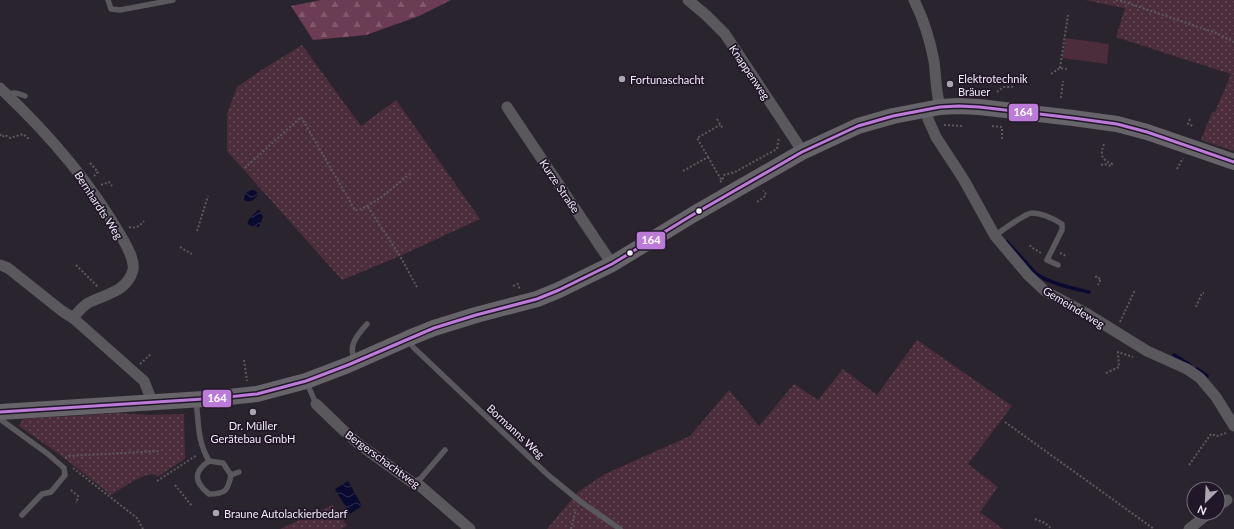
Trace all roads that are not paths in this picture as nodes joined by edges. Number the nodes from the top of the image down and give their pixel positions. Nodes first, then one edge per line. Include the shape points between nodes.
1 (108, 0) edge
2 (173, 0) edge
3 (688, 0) edge
4 (914, 0) edge
5 (4, 92) edge
6 (25, 96) dead end
7 (507, 107) dead end
8 (933, 108) junction
9 (802, 152) junction
10 (1234, 162) edge
11 (995, 236) junction
12 (0, 264) edge
13 (612, 264) junction
14 (1058, 265) dead end
15 (73, 318) junction
16 (367, 324) dead end
17 (409, 338) junction
18 (355, 361) junction
19 (306, 381) junction
20 (196, 400) junction
21 (151, 403) junction
22 (316, 404) joint
23 (0, 412) edge
24 (0, 419) edge
25 (1234, 426) edge
26 (445, 450) dead end
27 (209, 461) junction
28 (239, 472) dead end
29 (231, 475) junction
30 (413, 483) junction
31 (22, 515) dead end
32 (1199, 521) edge
33 (470, 529) edge
34 (620, 529) edge
35 (1189, 529) edge

1 - 2 lane via 111,9 120,10
3 - 9 street, Knappenweg via 725,34
4 - 8 street, Gemeindeweg via 928,33 934,60 938,100
5 - 6 lane
5 - 15 street, Bernhardts Weg via 83,177 110,216 130,254 133,269 128,280 118,291 87,304
7 - 13 street, Kurze Straße
8 - 9 main road via 858,126
8 - 10 main road via 979,107 1118,124
8 - 11 street, Gemeindeweg via 928,119 936,137 964,180
9 - 13 main road
11 - 14 lane via 1025,215 1032,213 1052,218 1062,224 1062,230 1047,260
11 - 25 street, Gemeindeweg via 1045,291 1147,350 1187,368 1200,378 1216,397
12 - 15 street
13 - 17 main road via 537,299 453,322
15 - 21 street via 144,381
16 - 18 lane via 353,343 352,354
17 - 18 main road
17 - 34 lane, Bormanns Weg via 417,351 548,475
18 - 19 main road
19 - 20 main road via 256,394
19 - 22 lane, Bergerschachtweg
20 - 21 main road
20 - 27 lane via 198,435
21 - 23 main road
22 - 30 street, Bergerschachtweg via 360,445
24 - 31 lane via 64,468 65,475 51,492 42,494
26 - 30 lane via 421,478
27 - 29 lane via 223,463
27 - 29 lane via 201,467 197,475 200,486 208,494 220,494 229,486
28 - 29 lane
30 - 33 street, Bergerschachtweg via 419,485
32 - 35 street

